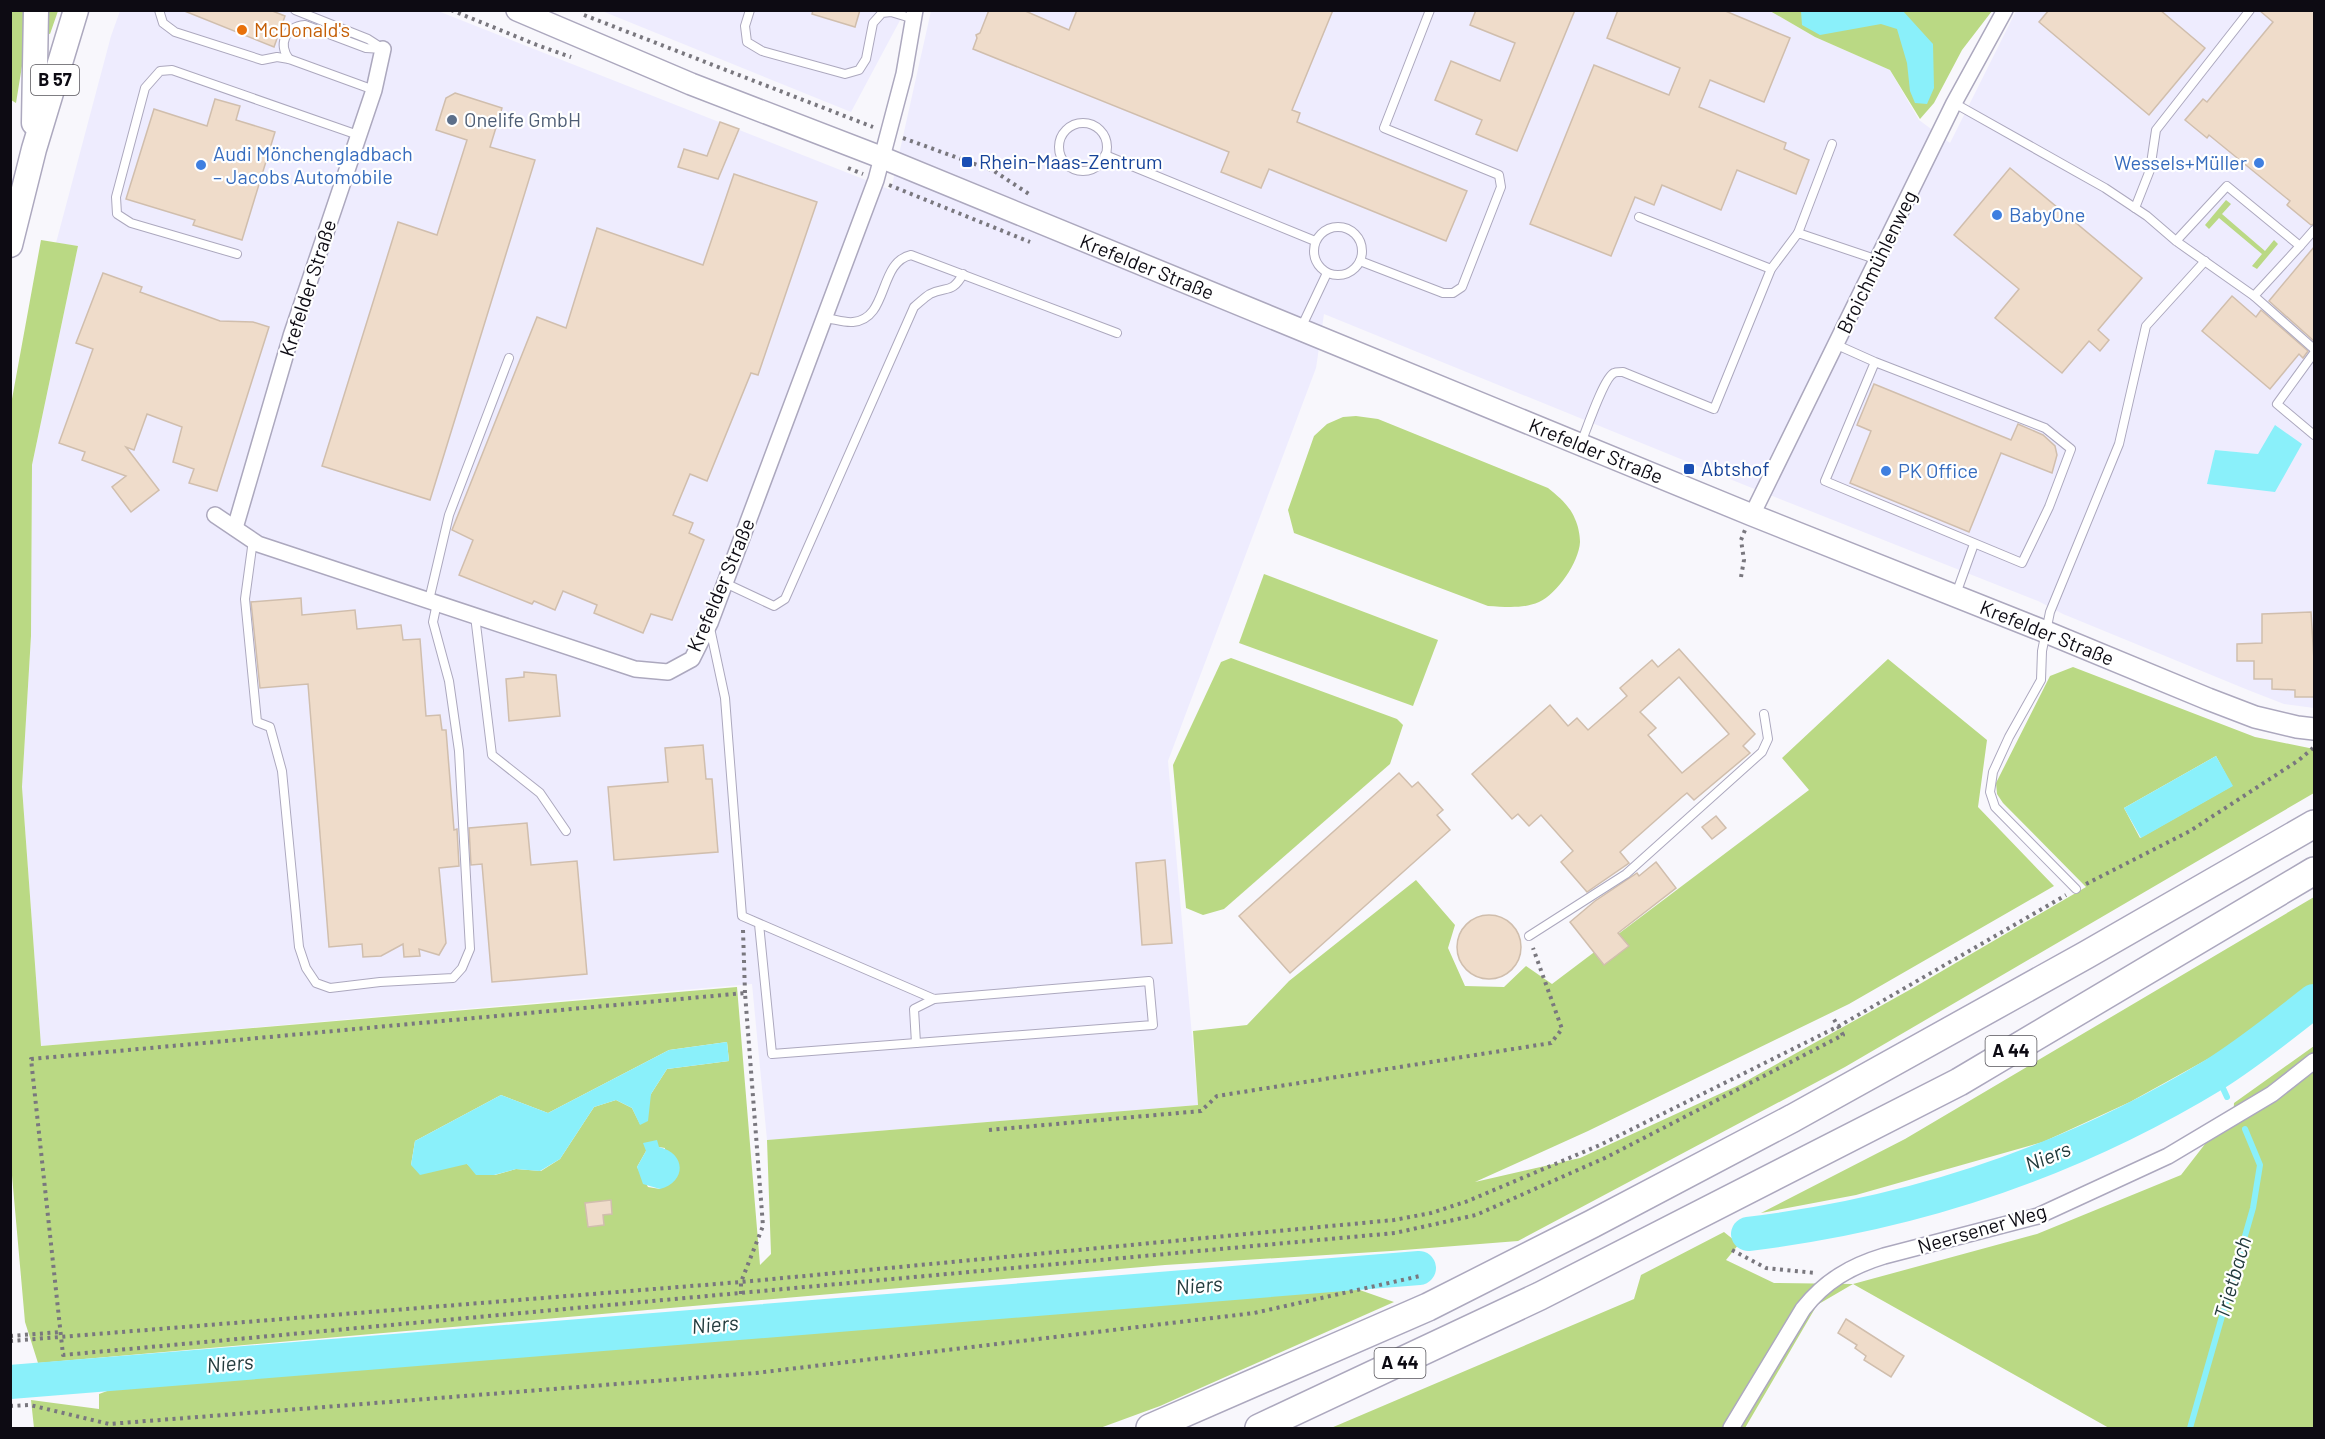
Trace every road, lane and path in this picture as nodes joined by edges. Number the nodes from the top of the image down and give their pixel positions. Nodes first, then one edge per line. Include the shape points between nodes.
1 (36, 10) edge
2 (76, 10) edge
3 (159, 10) edge
4 (295, 10) edge
5 (517, 10) edge
6 (750, 10) edge
7 (1430, 10) edge
8 (2005, 10) edge
9 (2250, 10) edge
10 (881, 12) edge
11 (583, 15) dead end
12 (915, 15) edge
13 (383, 49) junction
14 (289, 59) junction
15 (374, 90) junction
16 (1954, 104) junction
17 (889, 133) junction
18 (358, 135) junction
19 (1832, 144) dead end
20 (34, 149) junction
21 (1105, 155) junction
22 (883, 158) junction
23 (1041, 200) dead end
24 (2135, 208) junction
25 (1639, 217) dead end
26 (2314, 231) edge
27 (1798, 233) junction
28 (1315, 241) junction
29 (2176, 241) junction
30 (10, 245) edge
31 (2300, 246) junction
32 (237, 254) dead end
33 (1878, 260) junction
34 (1360, 261) junction
35 (2205, 261) junction
36 (1771, 269) junction
37 (1327, 273) junction
38 (963, 274) junction
39 (2254, 296) junction
40 (825, 318) junction
41 (1301, 330) junction
42 (1117, 333) dead end
43 (1837, 345) junction
44 (2314, 351) edge
45 (509, 358) dead end
46 (1875, 362) junction
47 (2314, 435) edge
48 (1580, 445) junction
49 (216, 515) dead end
50 (1749, 523) junction
51 (235, 528) junction
52 (253, 540) junction
53 (1974, 544) junction
54 (1741, 577) dead end
55 (725, 583) junction
56 (1956, 596) junction
57 (433, 602) junction
58 (475, 616) junction
59 (710, 623) junction
60 (2046, 632) junction
61 (1764, 714) dead end
62 (2314, 729) edge
63 (2314, 747) edge
64 (2314, 824) edge
65 (566, 831) dead end
66 (2314, 871) edge
67 (2076, 889) junction
68 (742, 916) junction
69 (759, 924) junction
70 (1529, 936) joint
71 (746, 993) junction
72 (934, 999) junction
73 (1832, 1016) dead end
74 (1839, 1026) junction
75 (916, 1043) junction
76 (2314, 1060) edge
77 (989, 1130) dead end
78 (1732, 1250) dead end
79 (1420, 1276) dead end
80 (1838, 1276) junction
81 (741, 1282) junction
82 (741, 1294) junction
83 (61, 1334) junction
84 (10, 1336) edge
85 (10, 1341) edge
86 (10, 1407) edge
87 (1150, 1428) edge
88 (1259, 1428) edge
89 (1731, 1428) edge

1 - 20 main road
2 - 20 main road, B 57
3 - 14 lane via 163,23 175,32 262,60
4 - 13 lane via 368,39
5 - 22 street, Krefelder Straße via 691,84
6 - 10 lane via 745,26 747,42 762,51 845,74 859,70 866,59 873,23
7 - 34 lane via 1384,128 1499,175 1501,187 1462,287 1454,293 1443,293
8 - 16 street, Broichmühlenweg
9 - 24 lane via 2156,130 2150,170
10 - 12 lane
11 - 17 path
12 - 17 street, Krefelder Straße
13 - 14 lane via 366,48 305,25 290,30 285,38 282,46
13 - 15 street, Krefelder Straße
14 - 15 lane
15 - 18 street, Krefelder Straße
16 - 24 lane
16 - 33 street, Broichmühlenweg
17 - 22 street, Krefelder Straße
17 - 23 path via 994,171
18 - 32 lane via 172,70 160,71 145,88 116,197 117,214 131,223
18 - 51 street, Krefelder Straße via 291,336
19 - 27 lane
20 - 30 main road, B 57
21 - 21 lane via 1106,139 1095,126 1079,123 1061,138 1059,153 1074,170 1089,171
21 - 28 lane
22 - 40 street, Krefelder Straße
22 - 41 street, Krefelder Straße
24 - 29 lane
25 - 36 lane
26 - 31 lane
27 - 33 lane
27 - 36 lane
28 - 34 lane via 1326,230 1348,228 1362,246
28 - 37 lane via 1316,262
29 - 31 lane via 2227,186
29 - 35 lane
31 - 39 lane
33 - 43 street, Broichmühlenweg
34 - 37 lane via 1349,273
35 - 39 lane
35 - 60 lane via 2146,326 2119,444 2050,612
36 - 48 lane via 1714,409 1623,372 1614,372 1600,394
37 - 41 lane
38 - 40 lane via 911,255 901,257 867,318 853,323
38 - 42 lane
38 - 55 lane via 957,286 931,293 914,306 785,599 774,606
39 - 44 lane
40 - 55 street, Krefelder Straße
41 - 48 street, Krefelder Straße
43 - 46 lane
43 - 50 street, Broichmühlenweg
44 - 47 lane via 2277,404
45 - 57 lane via 449,515
46 - 53 lane via 1825,481
46 - 53 lane via 2045,428 2070,449 2049,507 2022,563
48 - 50 street, Krefelder Straße
49 - 51 street, Krefelder Straße
50 - 54 path via 1741,540
50 - 56 street, Krefelder Straße
51 - 52 street, Krefelder Straße
52 - 57 street, Krefelder Straße
52 - 57 lane via 245,599 256,722 270,726 282,771 299,947 316,983 330,988 453,978 470,949 459,751 449,681 432,622
53 - 56 lane
55 - 59 street, Krefelder Straße
56 - 60 street, Krefelder Straße
57 - 58 street, Krefelder Straße
58 - 59 street, Krefelder Straße via 635,669 668,672 692,659
58 - 65 lane via 492,755 540,793
59 - 68 lane via 725,698
60 - 62 street, Krefelder Straße via 2255,717
60 - 67 lane via 2040,680 1993,772 1990,792 1995,807
61 - 70 lane via 1768,739 1762,752 1626,874
63 - 67 path via 2190,831
64 - 87 highway, A 44 via 1793,1118 1592,1224 1428,1307
66 - 88 highway, A 44 via 1959,1082 1540,1296
67 - 74 path
68 - 69 lane
68 - 71 path
69 - 72 lane
69 - 75 lane via 772,1054
70 - 77 path via 1562,1029 1551,1044 1217,1096 1201,1111
71 - 81 path via 763,1226
71 - 83 path via 31,1059
72 - 75 lane via 914,1009
72 - 75 lane via 1149,981 1153,1025
73 - 74 path
74 - 81 path via 1600,1145 1468,1202 1431,1213 1394,1220
74 - 82 path via 1843,1035 1607,1157 1476,1215 1436,1226
76 - 80 street, Neersener Weg via 2272,1094 2168,1156 2038,1216 1878,1258
78 - 80 path via 1766,1268
79 - 86 path via 1254,1313 756,1373 109,1424 30,1405
80 - 89 street, Neersener Weg via 1803,1309
81 - 82 path
81 - 83 path
82 - 83 path via 63,1355
83 - 84 path
83 - 85 path

